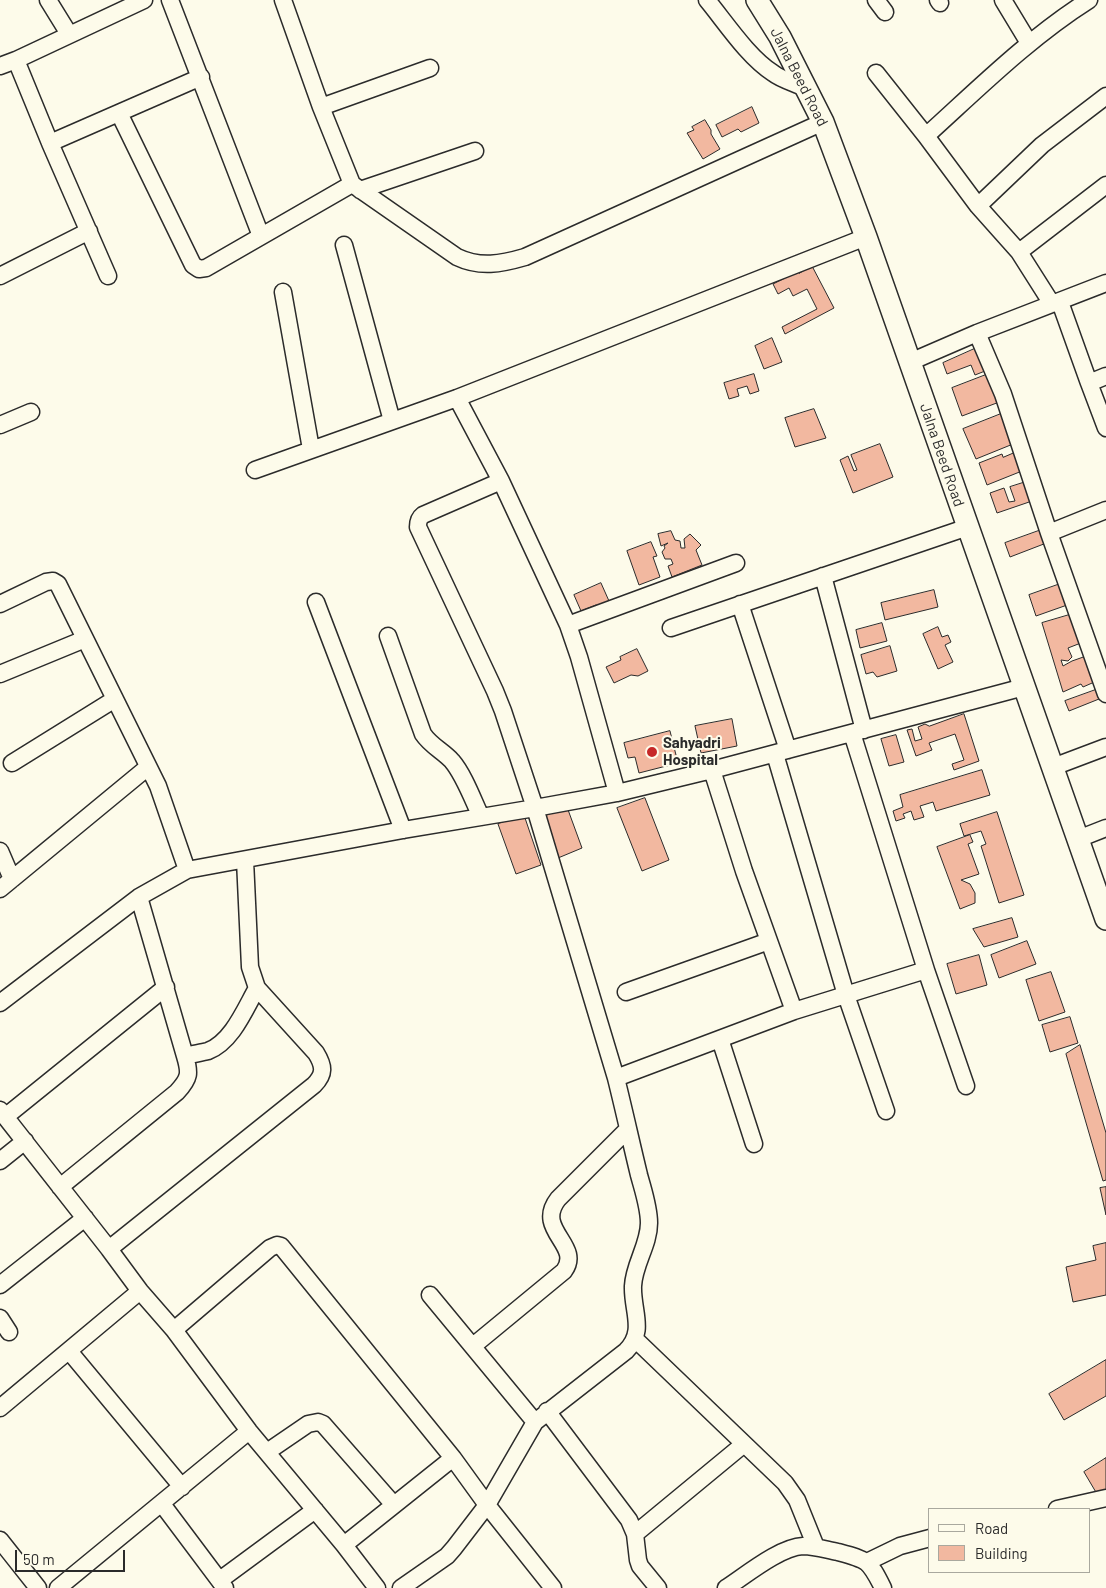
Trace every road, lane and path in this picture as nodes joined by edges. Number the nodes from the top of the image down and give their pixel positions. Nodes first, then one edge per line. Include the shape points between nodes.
1 (48, 0) edge
2 (144, 0) edge
3 (170, 0) edge
4 (283, 0) edge
5 (707, 0) edge
6 (758, 0) edge
7 (1003, 0) edge
8 (1089, 0) edge
9 (69, 34) junction
10 (1029, 43) junction
11 (16, 60) junction
12 (0, 66) edge
13 (430, 68) dead end
14 (876, 73) dead end
15 (201, 77) junction
16 (805, 88) junction
17 (1106, 96) edge
18 (321, 107) junction
19 (119, 113) junction
20 (823, 122) junction
21 (926, 136) junction
22 (50, 144) junction
23 (474, 151) dead end
24 (1106, 185) edge
25 (356, 187) junction
26 (978, 206) junction
27 (89, 231) junction
28 (262, 236) junction
29 (866, 237) junction
30 (344, 245) dead end
31 (1019, 252) junction
32 (0, 276) edge
33 (108, 276) dead end
34 (1106, 283) edge
35 (282, 292) dead end
36 (1056, 303) junction
37 (977, 333) junction
38 (910, 362) junction
39 (1106, 376) edge
40 (1089, 383) junction
41 (457, 398) junction
42 (31, 412) dead end
43 (392, 421) junction
44 (0, 425) edge
45 (1106, 428) edge
46 (311, 449) junction
47 (255, 470) dead end
48 (500, 481) junction
49 (1106, 510) edge
50 (968, 527) junction
51 (1049, 533) junction
52 (736, 563) dead end
53 (822, 576) junction
54 (316, 602) dead end
55 (0, 604) edge
56 (740, 604) junction
57 (568, 625) junction
58 (671, 628) dead end
59 (388, 636) dead end
60 (85, 638) junction
61 (0, 674) edge
62 (1024, 687) junction
63 (1106, 694) edge
64 (115, 699) junction
65 (858, 731) junction
66 (1106, 747) edge
67 (781, 752) junction
68 (12, 763) dead end
69 (148, 767) junction
70 (1053, 767) junction
71 (712, 770) junction
72 (616, 793) junction
73 (535, 808) junction
74 (481, 817) junction
75 (1106, 828) edge
76 (402, 830) junction
77 (1078, 839) junction
78 (0, 851) edge
79 (245, 860) junction
80 (186, 870) junction
81 (6, 884) edge
82 (139, 897) junction
83 (1106, 919) edge
84 (769, 941) junction
85 (926, 970) junction
86 (166, 987) junction
87 (257, 988) junction
88 (626, 992) dead end
89 (846, 995) junction
90 (0, 1003) edge
91 (794, 1011) junction
92 (720, 1039) junction
93 (185, 1056) junction
94 (616, 1078) junction
95 (966, 1086) dead end
96 (886, 1111) dead end
97 (3, 1113) edge
98 (628, 1129) junction
99 (25, 1140) junction
100 (754, 1144) dead end
101 (0, 1161) edge
102 (60, 1187) junction
103 (85, 1218) junction
104 (110, 1249) junction
105 (0, 1284) edge
106 (140, 1291) junction
107 (430, 1295) dead end
108 (0, 1318) edge
109 (174, 1330) junction
110 (9, 1332) dead end
111 (635, 1339) junction
112 (473, 1346) junction
113 (69, 1351) junction
114 (0, 1408) edge
115 (541, 1417) junction
116 (249, 1431) junction
117 (744, 1444) junction
118 (267, 1452) junction
119 (453, 1458) junction
120 (182, 1487) junction
121 (1106, 1498) edge
122 (162, 1504) junction
123 (394, 1505) junction
124 (487, 1505) junction
125 (1062, 1508) edge
126 (315, 1510) junction
127 (635, 1534) junction
128 (928, 1539) edge
129 (0, 1540) edge
130 (344, 1545) junction
131 (816, 1547) junction
132 (868, 1562) junction
133 (223, 1584) edge
134 (38, 1588) edge
135 (58, 1588) edge
136 (377, 1588) edge
137 (401, 1588) edge
138 (553, 1588) edge
139 (658, 1588) edge
140 (726, 1588) edge
141 (882, 1588) edge

1 - 9 street
2 - 9 street
3 - 15 street
4 - 18 street
5 - 16 street via 764,68
6 - 16 main road, Jalna Beed Road
7 - 10 street
8 - 10 street
9 - 11 street
10 - 21 street
11 - 12 street
11 - 22 street
13 - 18 street
14 - 21 street
15 - 19 street
15 - 28 street
16 - 20 main road, Jalna Beed Road
17 - 26 street via 1042,145
18 - 25 street
19 - 22 street
19 - 28 street via 195,267 206,268
20 - 25 street via 525,257 494,264 474,264 457,257
20 - 29 main road, Jalna Beed Road
21 - 26 street
22 - 27 street
23 - 25 street
24 - 31 street
25 - 28 street
26 - 31 street
27 - 32 street
27 - 33 street
29 - 38 main road, Jalna Beed Road
29 - 41 street
30 - 43 street
31 - 36 street
34 - 36 street
35 - 46 street
36 - 37 street
36 - 40 street
37 - 38 street
37 - 51 street via 1003,394
38 - 50 main road, Jalna Beed Road
39 - 40 street
40 - 45 street
41 - 43 street
41 - 48 street
42 - 44 street
43 - 46 street
46 - 47 street
48 - 57 street
48 - 73 street via 423,515 418,527 495,691
49 - 51 street
50 - 53 street
50 - 62 main road, Jalna Beed Road
51 - 63 street
52 - 57 street
53 - 56 street
53 - 65 street
54 - 76 street
55 - 60 street via 46,582 56,582
56 - 58 street
56 - 67 street
57 - 72 street
59 - 74 street via 423,734 456,767
60 - 61 street
60 - 64 street
62 - 65 street
62 - 70 main road, Jalna Beed Road
64 - 68 street
64 - 69 street
65 - 67 street
65 - 85 street
66 - 70 street
67 - 71 street
67 - 89 street
69 - 80 street via 158,786
69 - 81 street
70 - 77 main road, Jalna Beed Road
71 - 72 street
71 - 84 street
72 - 73 street
73 - 74 street
73 - 94 street
74 - 76 street
75 - 77 street
76 - 79 street
77 - 83 main road, Jalna Beed Road
78 - 81 street
79 - 80 street
79 - 87 street via 250,967
80 - 82 street
82 - 86 street
82 - 90 street
84 - 88 street
84 - 91 street
85 - 89 street
85 - 95 street
86 - 93 street
86 - 97 street
87 - 93 street via 223,1042 209,1050
87 - 104 street via 316,1053 323,1068 320,1079
89 - 91 street
89 - 96 street
91 - 92 street
92 - 94 street
92 - 100 street
93 - 102 street via 188,1074 177,1092
94 - 98 street
97 - 99 street
98 - 111 street via 649,1222 633,1281
98 - 112 street via 558,1199 551,1210 551,1220 569,1258 564,1271
99 - 101 street
99 - 102 street
102 - 103 street
103 - 104 street
103 - 105 street
104 - 106 street
106 - 109 street
106 - 113 street
107 - 112 street
108 - 110 street
109 - 116 street
109 - 119 street via 270,1248 281,1246
111 - 115 street via 626,1351
111 - 117 street
112 - 115 street
113 - 114 street
113 - 120 street
115 - 124 street
115 - 127 street via 629,1520
116 - 118 street
116 - 120 street
117 - 127 street
117 - 131 street via 792,1492
118 - 123 street via 308,1424 323,1424
118 - 126 street
119 - 123 street
119 - 124 street
120 - 122 street
121 - 125 street
122 - 133 street
122 - 135 street
123 - 130 street
124 - 137 street via 450,1552
124 - 138 street
126 - 130 street
126 - 133 street
127 - 139 street via 640,1566
128 - 132 street via 900,1546
129 - 134 street
130 - 136 street
131 - 132 street
131 - 140 street via 785,1550
132 - 141 street

